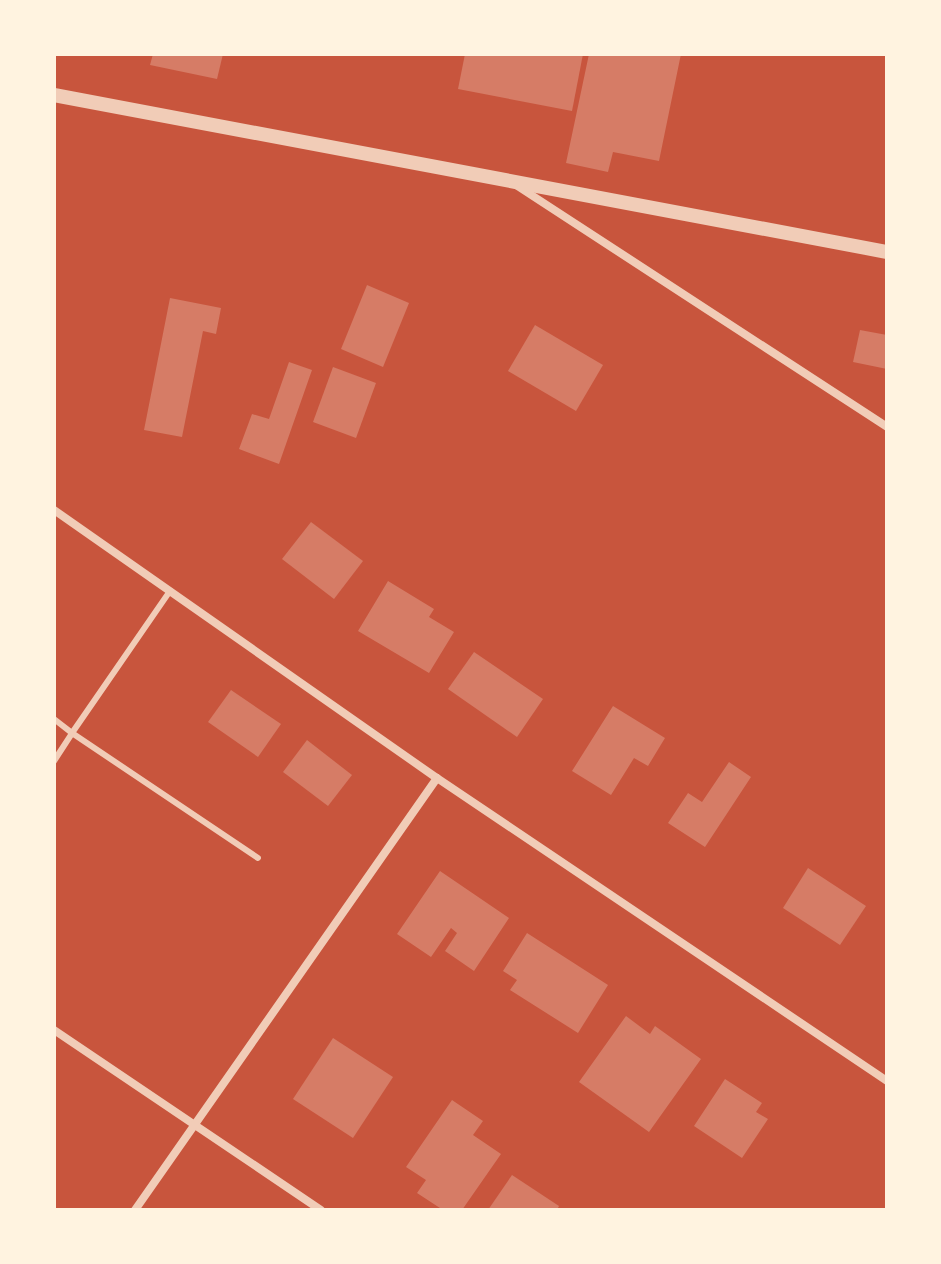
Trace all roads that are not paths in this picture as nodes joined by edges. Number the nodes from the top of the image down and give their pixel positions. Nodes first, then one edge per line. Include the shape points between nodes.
1 (54, 95) edge
2 (508, 181) junction
3 (887, 252) edge
4 (887, 427) edge
5 (54, 510) edge
6 (170, 591) junction
7 (54, 719) edge
8 (72, 733) junction
9 (54, 761) edge
10 (437, 778) junction
11 (258, 858) dead end
12 (54, 1030) edge
13 (887, 1081) edge
14 (195, 1125) junction
15 (135, 1210) edge
16 (321, 1210) edge

1 - 2 street
2 - 3 street
2 - 4 street
5 - 6 street
6 - 8 lane
6 - 10 street
7 - 8 lane
8 - 9 lane
8 - 11 lane
10 - 13 street
10 - 14 street
12 - 14 street
14 - 15 street
14 - 16 street

